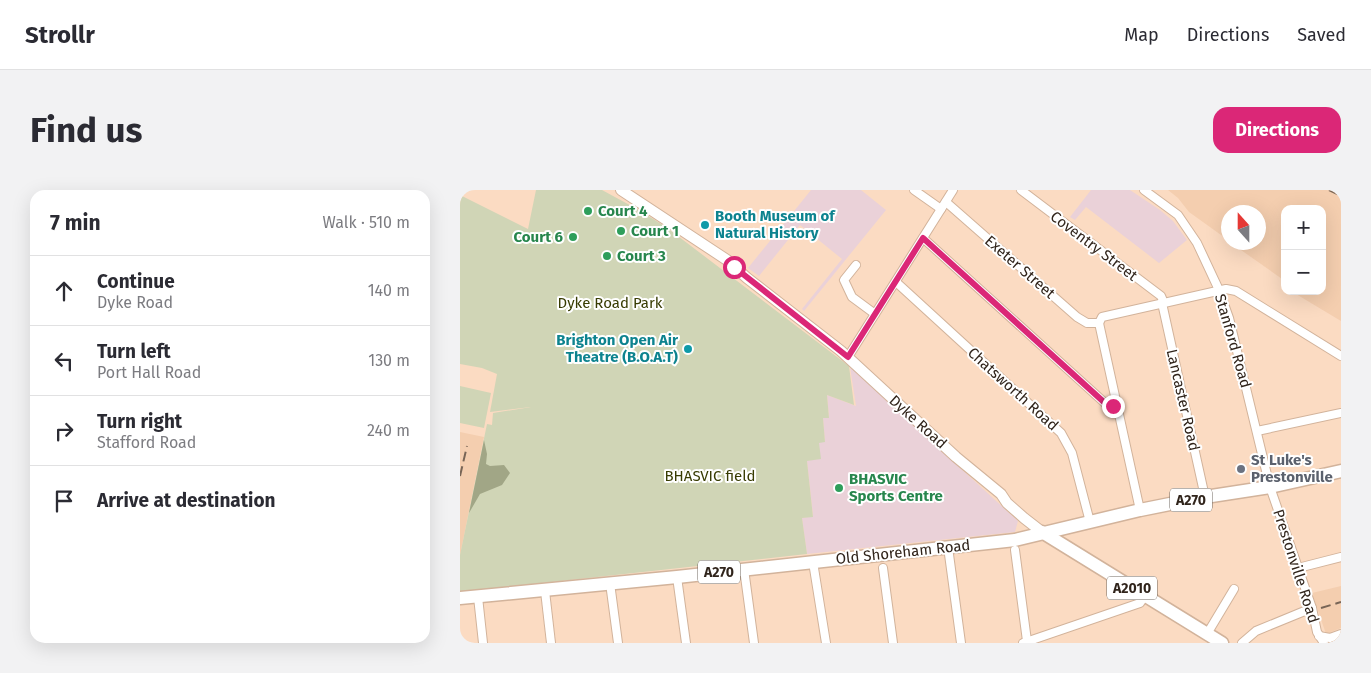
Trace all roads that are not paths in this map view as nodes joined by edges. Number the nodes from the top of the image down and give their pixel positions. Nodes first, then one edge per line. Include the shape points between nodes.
1 (621, 190) edge
2 (914, 190) edge
3 (953, 190) edge
4 (1021, 190) edge
5 (1144, 190) edge
6 (943, 205) junction
7 (923, 238) junction
8 (856, 265) dead end
9 (896, 282) junction
10 (1219, 290) junction
11 (1163, 303) junction
12 (875, 314) junction
13 (1099, 323) junction
14 (1341, 356) edge
15 (848, 357) junction
16 (1117, 405) junction
17 (1341, 413) edge
18 (1257, 431) junction
19 (1341, 471) edge
20 (1270, 487) junction
21 (1205, 497) junction
22 (1140, 510) junction
23 (1024, 518) junction
24 (1090, 522) junction
25 (1042, 532) junction
26 (1021, 538) junction
27 (948, 547) junction
28 (1015, 550) dead end
29 (1341, 557) edge
30 (813, 562) junction
31 (883, 568) dead end
32 (1298, 568) junction
33 (744, 569) junction
34 (677, 577) junction
35 (610, 583) junction
36 (1234, 589) dead end
37 (545, 591) junction
38 (1145, 596) junction
39 (478, 597) junction
40 (460, 598) edge
41 (1312, 608) junction
42 (1207, 634) junction
43 (1341, 634) edge
44 (1321, 640) edge
45 (1025, 642) edge
46 (483, 643) edge
47 (551, 643) edge
48 (618, 643) edge
49 (686, 643) edge
50 (754, 643) edge
51 (826, 643) edge
52 (893, 643) edge
53 (961, 643) edge
54 (1222, 643) edge
55 (1242, 643) edge

1 - 15 street, Dyke Road via 728,260
2 - 6 street, Exeter Street
3 - 6 street
4 - 11 street, Coventry Street via 1161,296
5 - 10 street, Stanford Road via 1178,216 1197,243
6 - 7 street
6 - 13 street, Exeter Street via 1077,317 1087,323
7 - 9 street
7 - 16 street via 1106,404
8 - 12 street via 844,280 852,297
9 - 12 street
9 - 24 street, Chatsworth Road via 1061,433 1072,453
10 - 11 street
10 - 14 street via 1236,291
10 - 18 street, Stanford Road via 1230,318
11 - 13 street via 1102,317
11 - 21 street, Lancaster Road
12 - 15 street
13 - 16 street
15 - 23 street, Dyke Road
16 - 22 street
17 - 18 street
18 - 20 street, Stanford Road
19 - 20 main road, Old Shoreham Road / A270
20 - 21 main road, Old Shoreham Road / A270
20 - 32 street, Prestonville Road
21 - 22 main road, Old Shoreham Road / A270
22 - 24 main road, Old Shoreham Road / A270
23 - 25 street, Dyke Road
23 - 26 street
24 - 25 main road, Old Shoreham Road / A270
25 - 26 main road, Old Shoreham Road / A270
25 - 38 main road, Dyke Road / A2010
26 - 27 main road, Old Shoreham Road / A270
27 - 30 main road, Old Shoreham Road / A270
27 - 53 street
28 - 45 street
29 - 32 street
30 - 33 main road, Old Shoreham Road / A270
30 - 51 street
31 - 52 street
32 - 41 street, Prestonville Road
33 - 34 main road, Old Shoreham Road / A270
33 - 50 street
34 - 35 main road, Old Shoreham Road / A270
34 - 49 street
35 - 37 main road, Old Shoreham Road / A270
35 - 48 street
36 - 42 street
37 - 39 main road, Old Shoreham Road / A270
37 - 47 street
38 - 42 main road, Dyke Road / A2010
38 - 45 street via 1140,603
39 - 40 main road, Old Shoreham Road / A270
39 - 46 street
41 - 44 street, Prestonville Road
41 - 55 street via 1256,631
42 - 54 main road, Dyke Road / A2010
43 - 44 street

